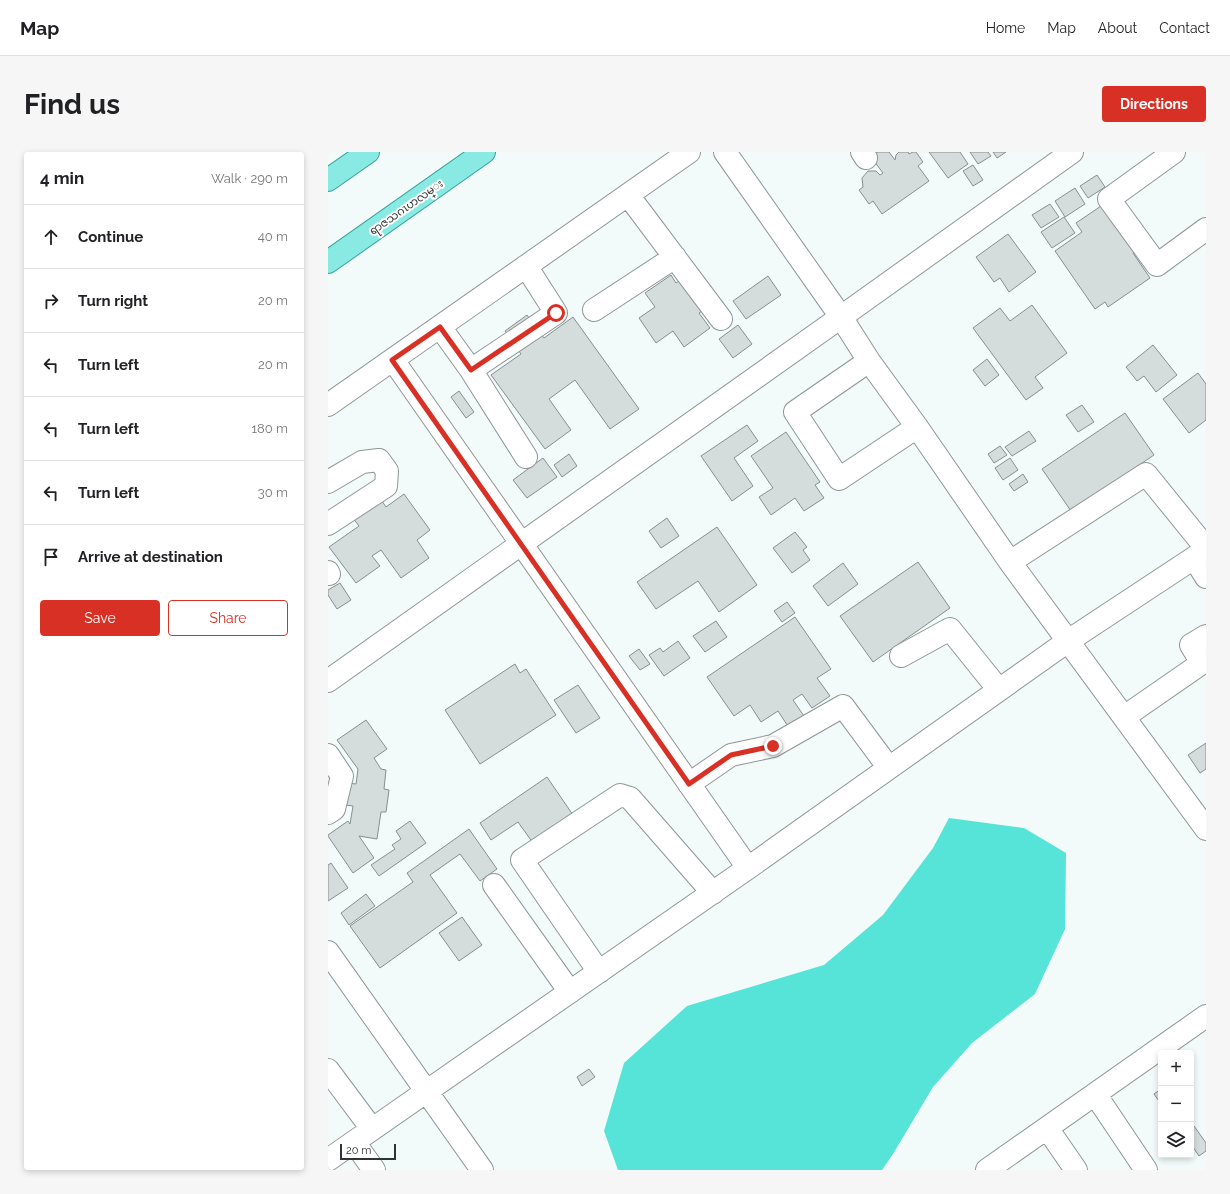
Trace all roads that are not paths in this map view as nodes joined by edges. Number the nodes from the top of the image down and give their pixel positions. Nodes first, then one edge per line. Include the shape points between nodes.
1 (368, 152) edge
2 (484, 152) edge
3 (689, 152) edge
4 (725, 152) edge
5 (1072, 152) edge
6 (1174, 152) edge
7 (328, 180) edge
8 (628, 195) junction
9 (1206, 229) edge
10 (675, 257) junction
11 (328, 262) edge
12 (526, 266) junction
13 (594, 310) dead end
14 (841, 317) junction
15 (721, 319) dead end
16 (440, 327) junction
17 (392, 360) junction
18 (869, 361) junction
19 (471, 370) junction
20 (328, 405) edge
21 (917, 427) junction
22 (526, 457) dead end
23 (328, 482) edge
24 (328, 524) edge
25 (521, 544) junction
26 (1202, 552) edge
27 (1010, 562) junction
28 (1206, 577) edge
29 (1206, 636) edge
30 (1068, 641) junction
31 (901, 656) dead end
32 (328, 681) edge
33 (999, 690) junction
34 (1124, 717) junction
35 (328, 755) edge
36 (889, 768) junction
37 (689, 784) junction
38 (328, 813) edge
39 (1206, 829) edge
40 (748, 868) junction
41 (494, 885) dead end
42 (713, 893) junction
43 (328, 952) edge
44 (599, 972) junction
45 (570, 992) junction
46 (1206, 1016) edge
47 (328, 1070) edge
48 (426, 1091) junction
49 (1095, 1094) junction
50 (1047, 1128) junction
51 (372, 1129) junction
52 (354, 1142) junction
53 (328, 1160) edge
54 (374, 1170) edge
55 (482, 1170) edge
56 (987, 1170) edge
57 (1076, 1170) edge
58 (1146, 1170) edge

1 - 7 main road
2 - 11 main road, ရာဇသဂၤဟလမ္း
3 - 8 street
4 - 14 street
5 - 14 street
6 - 9 street via 1109,199 1157,265
8 - 10 street
8 - 12 street
10 - 13 street
10 - 15 street
12 - 16 street
12 - 19 street via 556,313
14 - 18 street
14 - 25 street
16 - 17 street
16 - 19 street
17 - 20 street
17 - 25 street
18 - 21 street
18 - 21 street via 795,412 838,479
19 - 22 street
21 - 27 street
23 - 24 street via 362,462 379,460 387,471 386,486
25 - 32 street
25 - 37 street
26 - 27 street via 1146,474
26 - 28 street
26 - 30 street
27 - 30 street
29 - 34 street via 1191,645 1202,663
30 - 33 street
30 - 34 street
31 - 33 street via 950,629
33 - 36 street
34 - 39 street
35 - 38 street via 342,776 334,809
36 - 37 street via 843,706 773,746 731,755
36 - 40 street
37 - 40 street
40 - 42 street
41 - 45 street
42 - 44 street
42 - 44 street via 630,798 620,795 522,860
43 - 48 street
44 - 45 street
45 - 48 street
46 - 49 street
47 - 51 street
48 - 51 street
48 - 55 street
49 - 50 street
49 - 58 street
50 - 56 street
50 - 57 street
51 - 52 street
52 - 53 street
52 - 54 street

